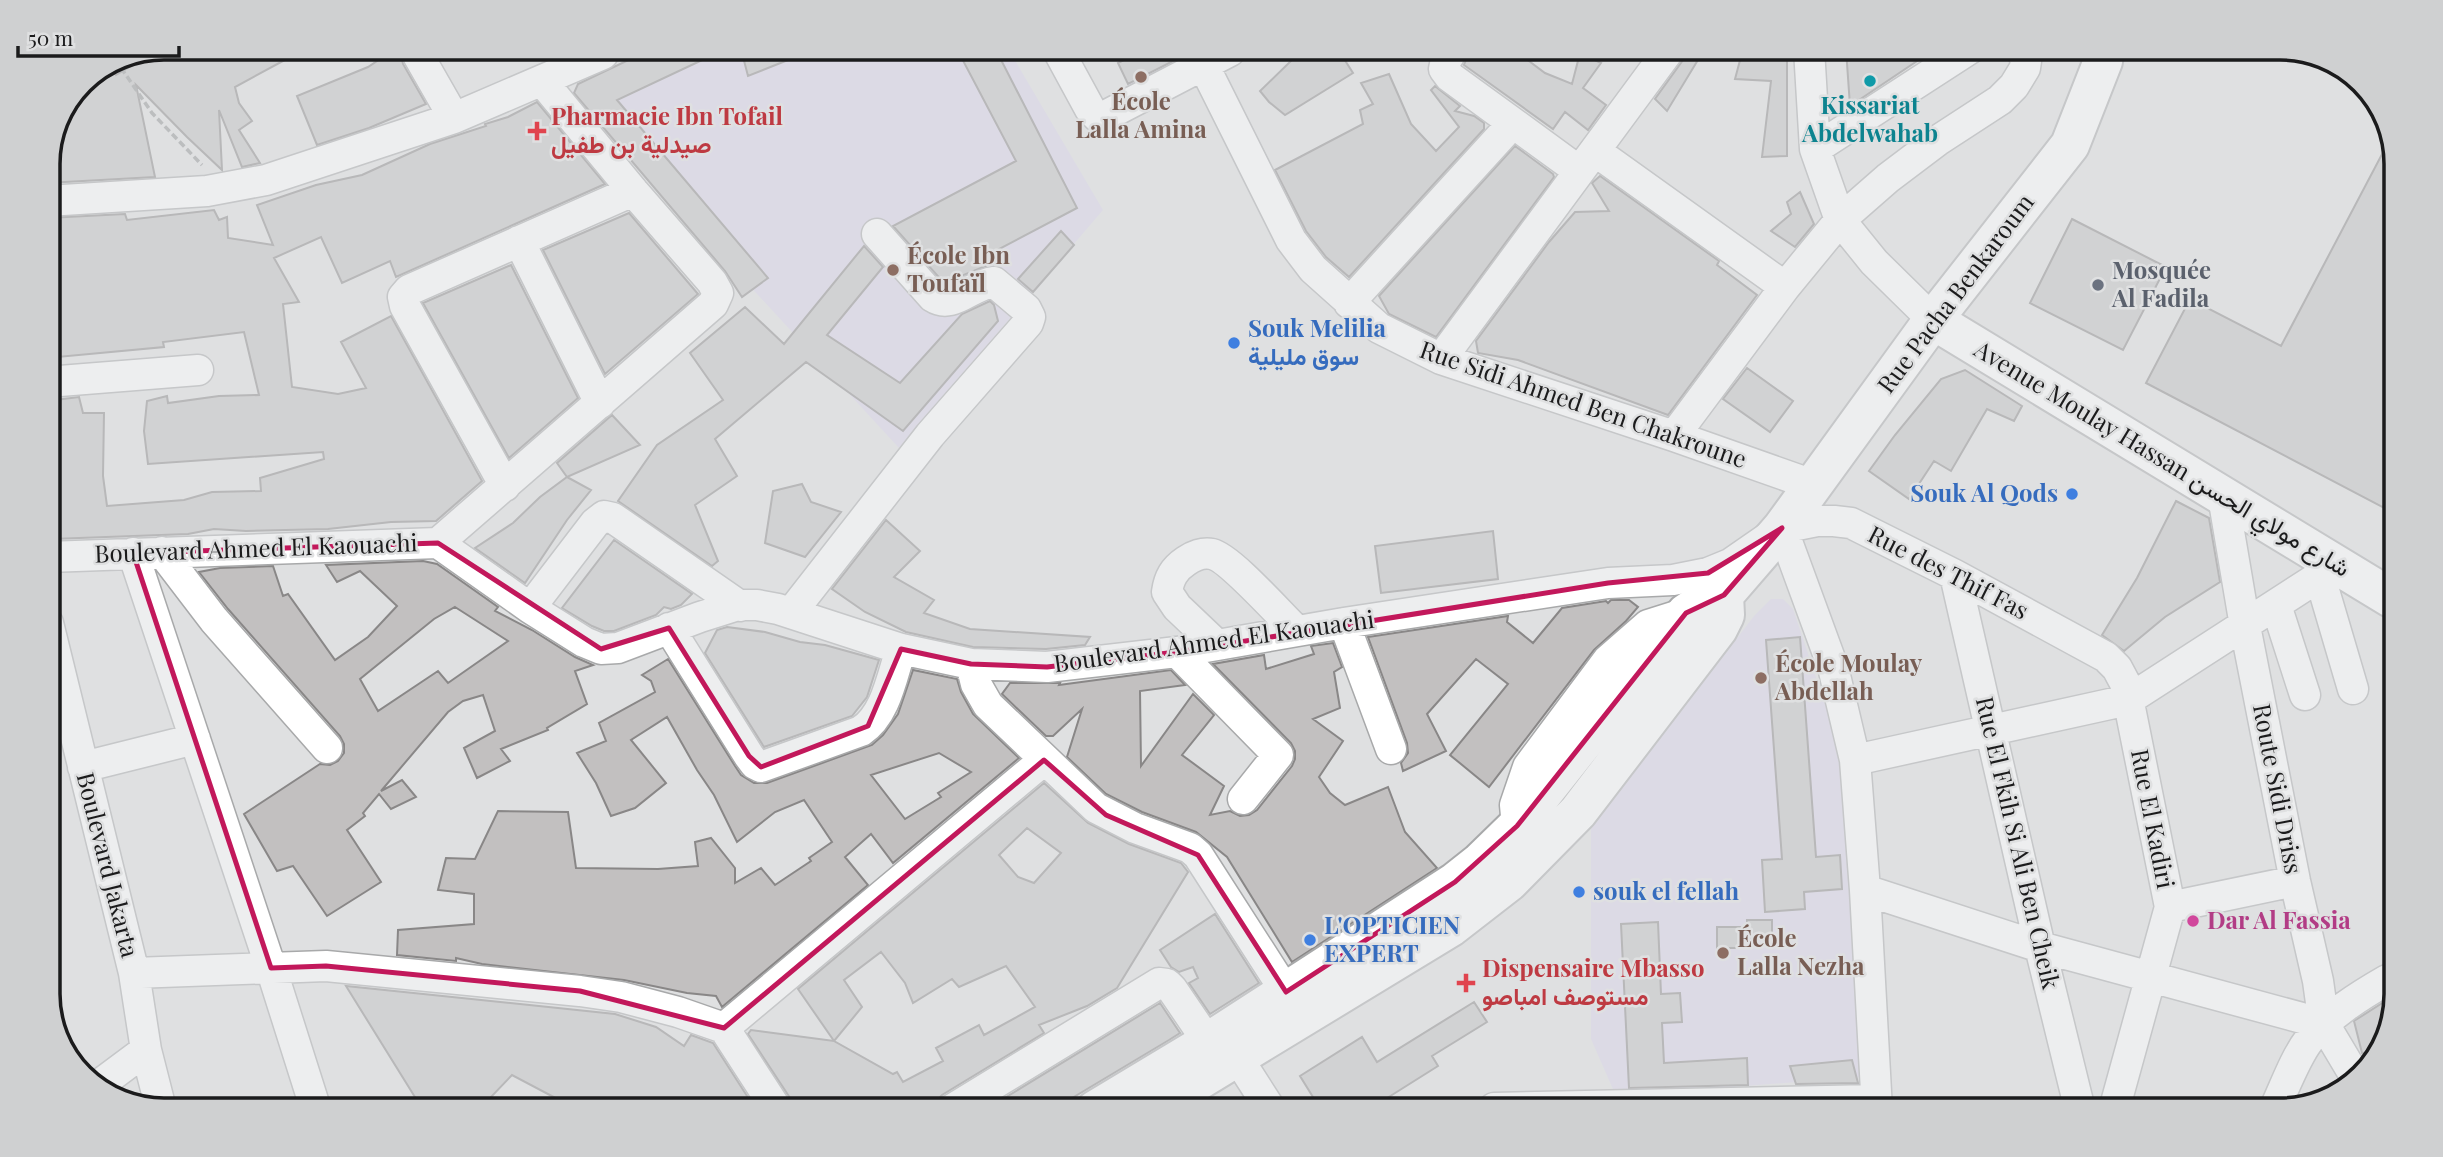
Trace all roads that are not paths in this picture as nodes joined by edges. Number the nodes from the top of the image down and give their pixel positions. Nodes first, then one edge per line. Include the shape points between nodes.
1 (420, 59) edge
2 (592, 59) edge
3 (1063, 59) edge
4 (1216, 59) edge
5 (1448, 59) edge
6 (1662, 59) edge
7 (1810, 59) edge
8 (1953, 59) edge
9 (2025, 59) edge
10 (2103, 59) edge
11 (1204, 66) junction
12 (542, 81) junction
13 (453, 118) junction
14 (1513, 123) junction
15 (1815, 149) junction
16 (1587, 161) junction
17 (633, 191) junction
18 (60, 200) edge
19 (1840, 220) junction
20 (877, 234) dead end
21 (519, 241) junction
22 (1785, 286) junction
23 (1349, 303) junction
24 (1933, 320) junction
25 (1441, 359) junction
26 (198, 370) dead end
27 (60, 381) edge
28 (600, 403) junction
29 (1674, 436) junction
30 (1813, 485) junction
31 (505, 486) junction
32 (2223, 496) junction
33 (1782, 528) junction
34 (438, 543) junction
35 (148, 552) junction
36 (60, 556) edge
37 (2328, 571) junction
38 (1955, 575) junction
39 (2384, 594) edge
40 (1724, 595) junction
41 (2276, 605) junction
42 (740, 606) junction
43 (530, 608) junction
44 (791, 613) junction
45 (1344, 623) junction
46 (2245, 626) junction
47 (669, 628) junction
48 (1297, 631) junction
49 (1217, 645) junction
50 (901, 649) junction
51 (1177, 652) junction
52 (2106, 657) joint
53 (971, 664) junction
54 (60, 675) edge
55 (2353, 689) dead end
56 (2305, 695) dead end
57 (2128, 701) junction
58 (1991, 730) junction
59 (195, 739) junction
60 (327, 748) dead end
61 (1391, 748) dead end
62 (1044, 760) junction
63 (1855, 760) junction
64 (83, 766) junction
65 (1242, 799) dead end
66 (2295, 881) junction
67 (1865, 890) junction
68 (2170, 907) junction
69 (2040, 947) junction
70 (271, 968) junction
71 (134, 973) junction
72 (2151, 977) junction
73 (2384, 982) edge
74 (1286, 992) junction
75 (2324, 1024) junction
76 (724, 1028) junction
77 (1223, 1049) junction
78 (146, 1050) junction
79 (2355, 1065) edge
80 (106, 1080) edge
81 (158, 1098) edge
82 (312, 1098) edge
83 (769, 1098) edge
84 (971, 1098) edge
85 (1120, 1098) edge
86 (1164, 1098) edge
87 (1262, 1098) edge
88 (1876, 1098) edge
89 (2077, 1098) edge
90 (2117, 1098) edge
91 (2280, 1098) edge

1 - 13 street
2 - 12 street
3 - 11 street via 1098,117
4 - 11 street
5 - 14 street via 1444,69 1450,77
6 - 16 street
7 - 15 street
8 - 15 street
9 - 19 street via 2014,86 2000,100 1937,141
10 - 24 main road, Rue Pacha Benkaroum via 2070,145
11 - 23 street, Rue Sidi Ahmed Ben Chakroune via 1291,240
12 - 13 street
12 - 17 street
13 - 18 street via 266,180 207,191
14 - 16 street
14 - 23 street
15 - 19 street
16 - 22 street
16 - 25 street
17 - 21 street
17 - 28 street via 719,293 713,304
19 - 22 street
19 - 24 street via 1874,262
20 - 44 street via 941,302 994,282 1027,309 1030,317 930,435
21 - 28 street
21 - 31 street via 409,290 403,297
22 - 29 street
23 - 25 street, Rue Sidi Ahmed Ben Chakroune via 1393,337
24 - 30 main road, Rue Pacha Benkaroum
24 - 32 main road, Avenue Moulay Hassan شارع مولاي الحسن
25 - 29 street, Rue Sidi Ahmed Ben Chakroune
26 - 27 street
28 - 31 street
29 - 30 street, Rue Sidi Ahmed Ben Chakroune
30 - 33 main road, Rue Pacha Benkaroum
31 - 34 street
32 - 37 main road, Avenue Moulay Hassan شارع مولاي الحسن
32 - 46 street, Route Sidi Driss
33 - 38 street, Rue des Thif Fas via 1817,521 1851,523
33 - 40 main road, Rue Pacha Benkaroum
33 - 45 street, Boulevard Ahmed El Kaouachi via 1730,564 1708,573 1674,580 1608,583
33 - 63 street via 1833,667
34 - 35 street, Boulevard Ahmed El Kaouachi
34 - 43 street, Boulevard Ahmed El Kaouachi
35 - 36 street, Boulevard Ahmed El Kaouachi
35 - 59 street
35 - 60 street
37 - 39 main road, Avenue Moulay Hassan شارع مولاي الحسن
37 - 41 street
37 - 55 street
38 - 52 street, Rue des Thif Fas
38 - 58 street, Rue El Fkih Si Ali Ben Cheik
40 - 74 main road via 1686,613 1517,825 1479,863
40 - 77 main road via 1725,615 1718,629 1578,812 1520,873 1451,927
41 - 46 street
41 - 56 street
42 - 43 street via 604,516
42 - 44 street, Boulevard Ahmed El Kaouachi
42 - 47 street, Boulevard Ahmed El Kaouachi
43 - 47 street, Boulevard Ahmed El Kaouachi via 601,649 618,648
44 - 50 street, Boulevard Ahmed El Kaouachi
45 - 48 street, Boulevard Ahmed El Kaouachi
45 - 61 street
46 - 57 street
46 - 66 street, Route Sidi Driss via 2289,793
47 - 50 street via 749,756 761,766 868,726 879,710
48 - 49 street, Boulevard Ahmed El Kaouachi
48 - 49 street via 1230,565 1211,553 1197,554 1169,577 1167,592
49 - 51 street, Boulevard Ahmed El Kaouachi
50 - 53 street, Boulevard Ahmed El Kaouachi
51 - 53 street, Boulevard Ahmed El Kaouachi via 1047,667
51 - 65 street via 1278,755
52 - 57 street, Rue El Kadiri via 2125,683
53 - 62 street via 988,705
54 - 64 street, Boulevard Jakarta
57 - 58 street
57 - 68 street, Rue El Kadiri
58 - 63 street
58 - 69 street, Rue El Fkih Si Ali Ben Cheik
59 - 64 street
59 - 70 street
62 - 74 street via 1106,815 1198,855
62 - 76 street
63 - 67 street
64 - 71 street, Boulevard Jakarta
66 - 68 street
66 - 75 street, Route Sidi Driss via 2315,932
67 - 69 street
67 - 88 street
68 - 72 street, Rue El Kadiri
69 - 72 street
69 - 89 street, Rue El Fkih Si Ali Ben Cheik
70 - 71 street
70 - 76 street via 326,966 580,991 621,997
70 - 82 street
71 - 78 street, Boulevard Jakarta
72 - 75 street
72 - 90 street, Rue El Kadiri
73 - 75 street
74 - 77 main road
75 - 79 street
75 - 91 street via 2307,1042
76 - 83 street
77 - 84 street via 1172,989 1159,983
77 - 85 main road
77 - 86 main road
77 - 87 street
78 - 80 street
78 - 81 street, Boulevard Jakarta

